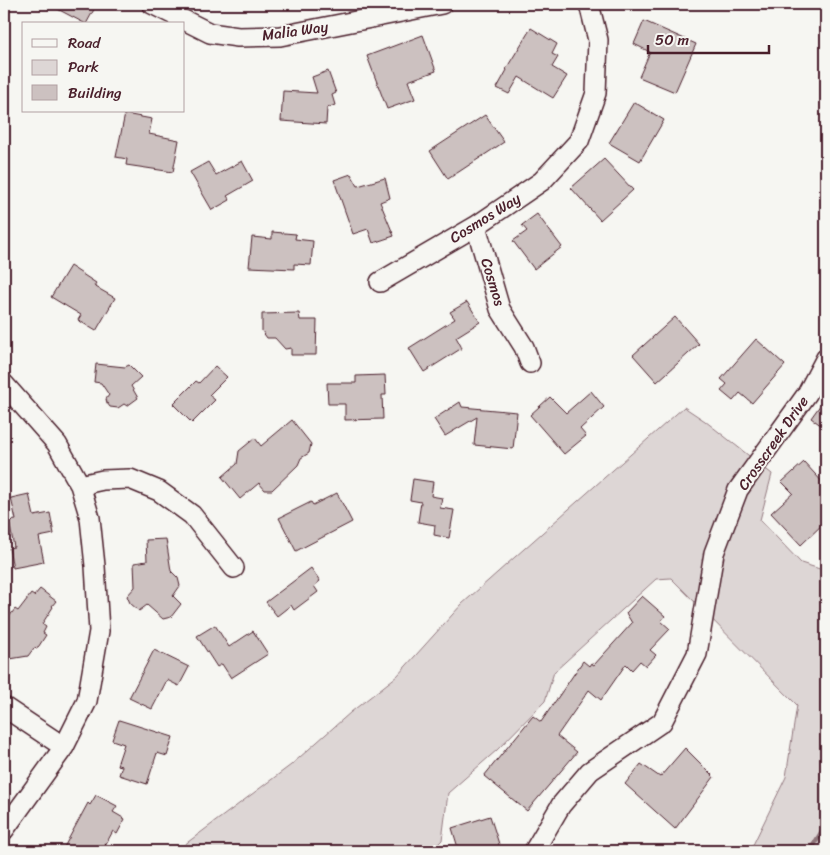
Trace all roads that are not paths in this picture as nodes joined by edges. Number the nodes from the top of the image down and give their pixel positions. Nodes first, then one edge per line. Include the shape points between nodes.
1 (152, 4) edge
2 (442, 4) edge
3 (589, 4) edge
4 (476, 226) junction
5 (380, 282) dead end
6 (826, 358) edge
7 (530, 363) dead end
8 (4, 384) edge
9 (80, 485) junction
10 (234, 568) dead end
11 (4, 707) edge
12 (64, 747) junction
13 (4, 830) edge
14 (534, 851) edge

1 - 2 street, Malia Way via 210,33 238,37 280,36
3 - 4 street, Cosmos Way via 598,40 596,93 579,141 542,181
4 - 5 street, Cosmos Way
4 - 7 street, Cosmos via 500,309 524,347
6 - 14 street, Crosscreek Drive via 807,394 738,490 714,553 697,654 662,722 590,771 561,805
8 - 9 street via 57,444
9 - 10 street via 130,479 159,491 192,515
9 - 12 street via 90,518 96,566 98,631 86,702
11 - 12 street
12 - 13 street

